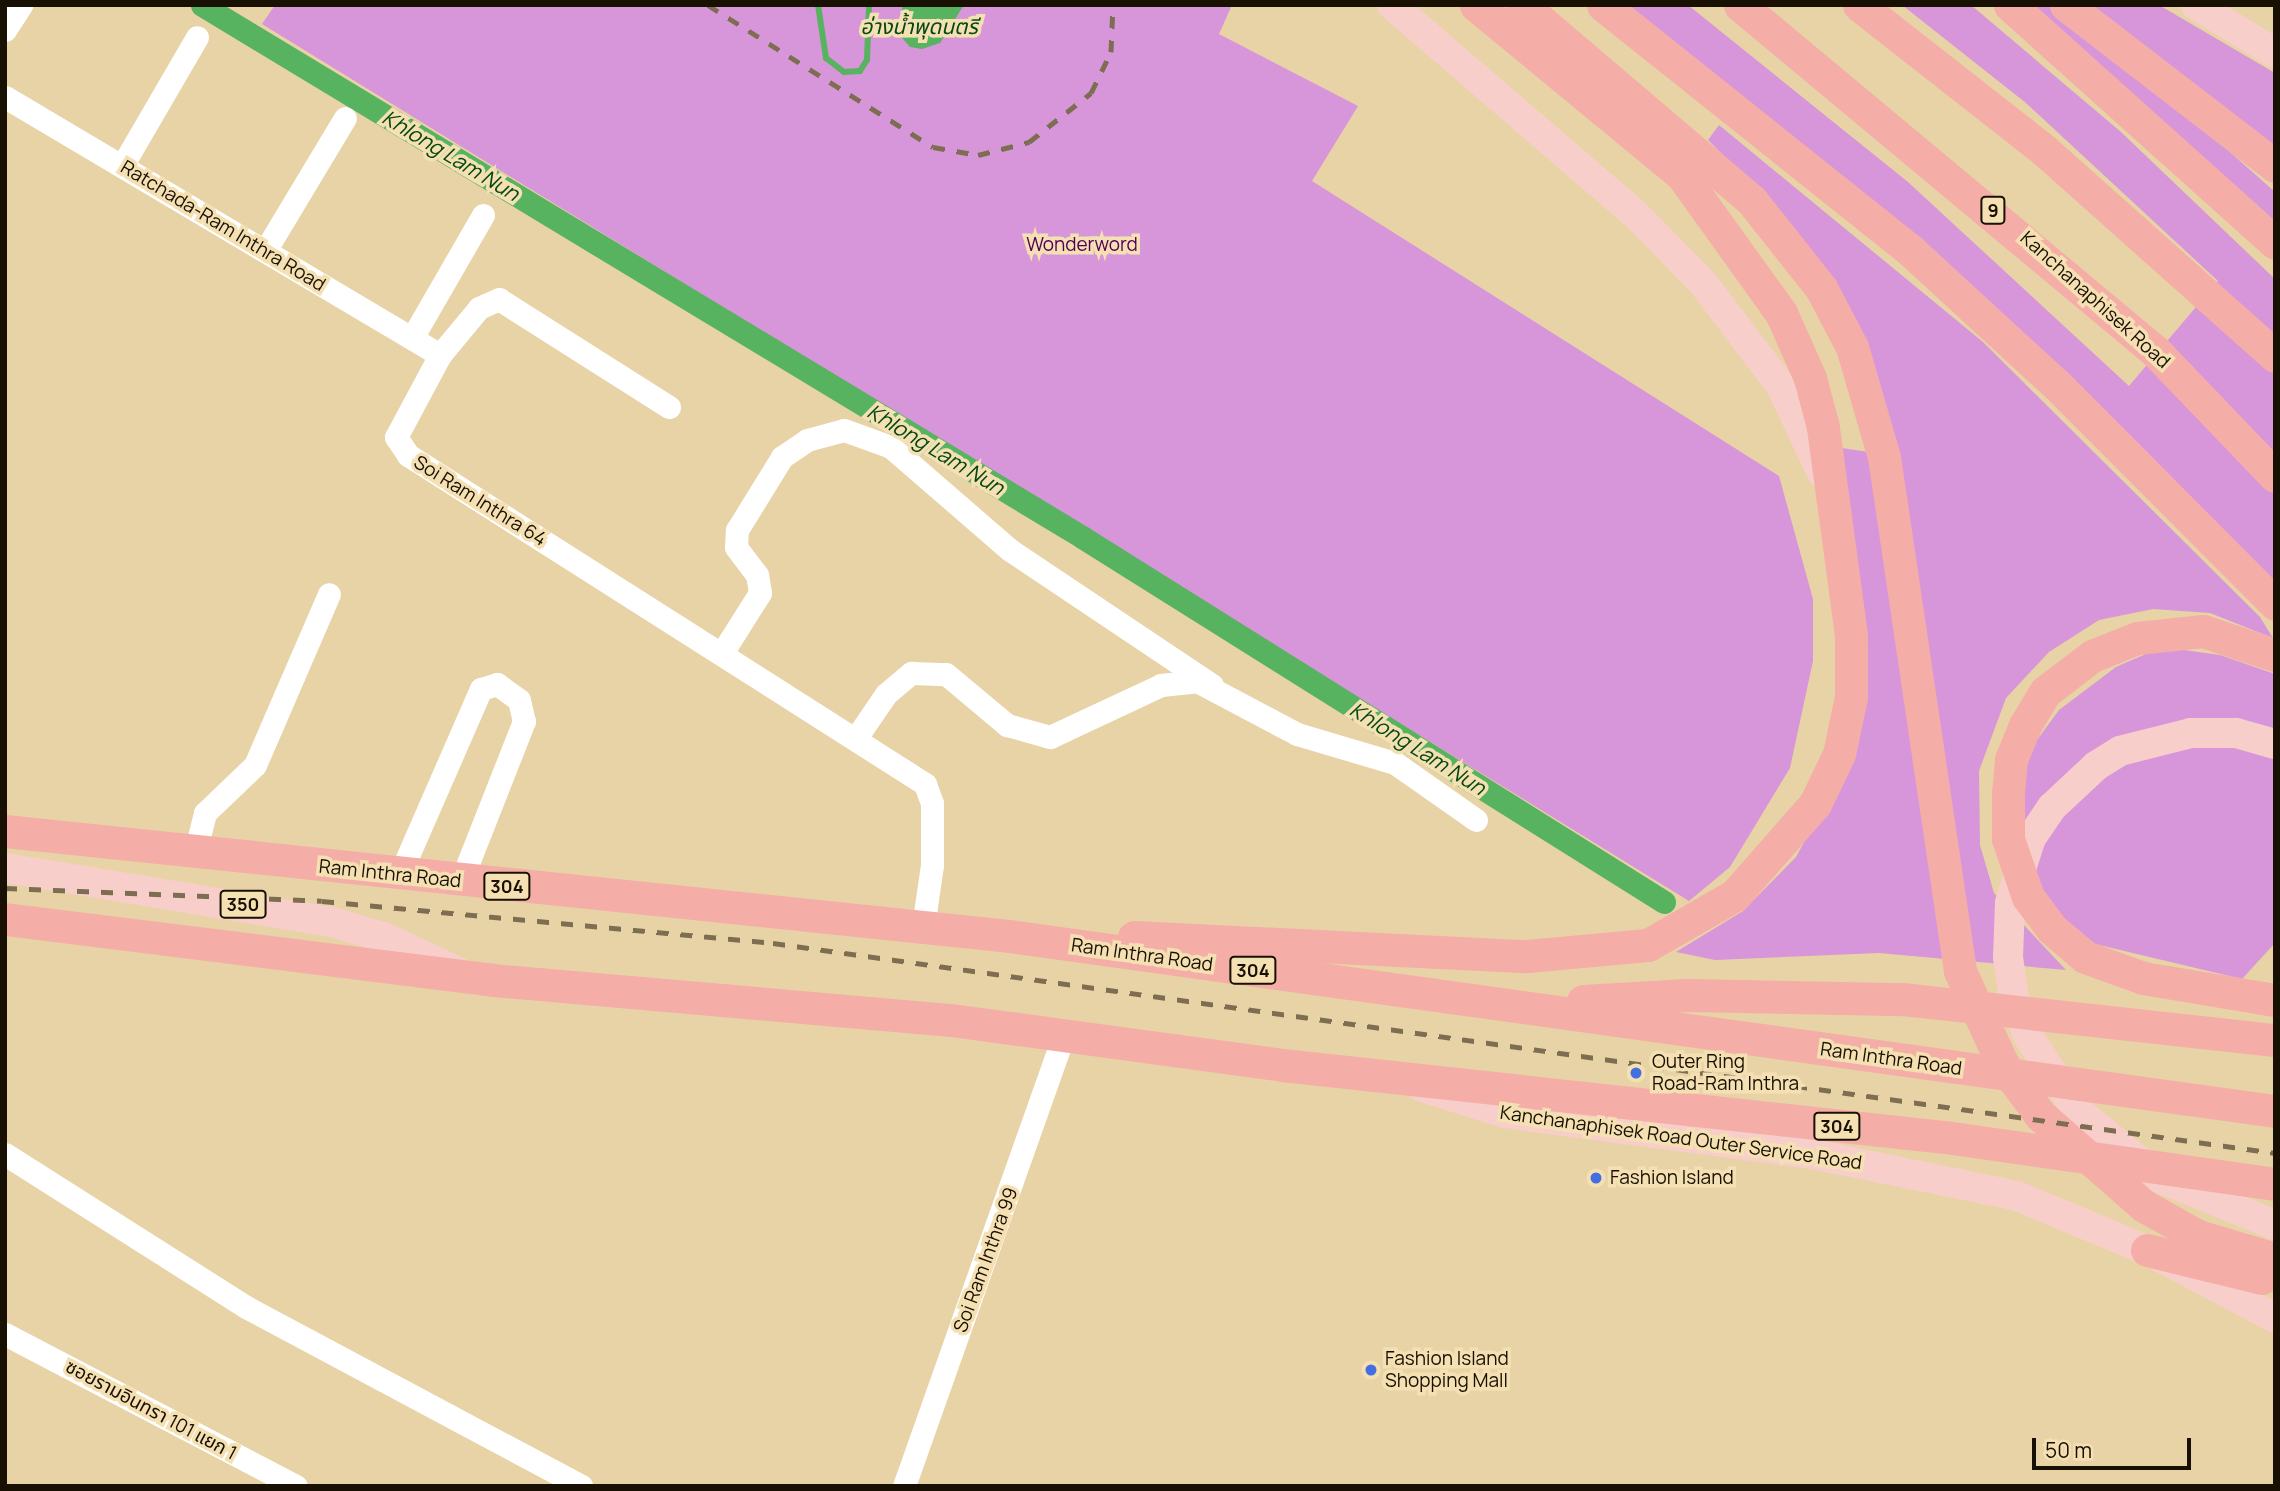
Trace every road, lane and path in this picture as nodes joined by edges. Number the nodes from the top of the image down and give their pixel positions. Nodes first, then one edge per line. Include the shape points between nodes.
1 (21, 5) edge
2 (1392, 5) edge
3 (1476, 5) edge
4 (1522, 5) edge
5 (1603, 5) edge
6 (1740, 5) edge
7 (1859, 5) edge
8 (2010, 5) edge
9 (2066, 5) edge
10 (2196, 5) edge
11 (5, 30) edge
12 (197, 37) dead end
13 (2275, 53) edge
14 (5, 97) edge
15 (345, 118) dead end
16 (122, 166) junction
17 (2275, 166) edge
18 (483, 215) dead end
19 (2275, 243) edge
20 (265, 251) junction
21 (412, 338) junction
22 (440, 355) junction
23 (2275, 356) edge
24 (669, 407) dead end
25 (2275, 476) edge
26 (1831, 496) junction
27 (329, 594) dead end
28 (2275, 604) edge
29 (722, 653) junction
30 (2275, 655) edge
31 (1212, 685) junction
32 (856, 738) junction
33 (2275, 744) edge
34 (1476, 820) dead end
35 (5, 831) edge
36 (195, 853) junction
37 (5, 868) edge
38 (400, 874) junction
39 (461, 881) junction
40 (5, 919) edge
41 (923, 927) junction
42 (1009, 936) junction
43 (470, 977) junction
44 (2275, 1000) edge
45 (1497, 1004) junction
46 (1064, 1034) junction
47 (2275, 1040) edge
48 (1398, 1077) junction
49 (2275, 1111) edge
50 (5, 1154) edge
51 (2275, 1184) edge
52 (2275, 1224) edge
53 (2147, 1250) junction
54 (2275, 1259) edge
55 (2275, 1281) edge
56 (2275, 1318) edge
57 (5, 1334) edge
58 (296, 1486) edge
59 (581, 1486) edge
60 (904, 1486) edge

1 - 11 street
2 - 26 main road via 1635,214 1703,282 1781,386
3 - 26 highway via 1682,175 1737,243 1781,313 1810,378
4 - 54 highway via 1709,159 1792,247 1852,347 1884,457 1960,971 2002,1063 2040,1115 2091,1165 2144,1206 2198,1236
5 - 28 highway via 1910,250 2057,385
6 - 25 highway, Kanchanaphisek Road / 9 via 2018,231 2155,352
7 - 23 highway via 2045,151
8 - 19 highway
9 - 17 highway
10 - 13 main road
12 - 16 street
14 - 16 street, Ratchada-Ram Inthra Road
15 - 20 street
16 - 20 street, Ratchada-Ram Inthra Road
18 - 21 street
20 - 21 street, Ratchada-Ram Inthra Road
21 - 22 street, Ratchada-Ram Inthra Road
22 - 24 street, Soi Ram Inthra 64 via 479,308 499,299
22 - 29 street, Soi Ram Inthra 64 via 396,426 400,448
26 - 42 highway via 1851,635 1851,697 1839,754 1815,804 1776,854 1735,895 1678,933 1648,945 1527,956 1182,936
27 - 36 street via 255,765 205,813
29 - 31 street via 760,593 757,575 736,547 737,530 782,457 807,440 845,429 891,447 1010,550 1198,670
29 - 32 street, Soi Ram Inthra 64
30 - 44 highway via 2203,631 2137,638 2092,656 2045,692 2011,759 2008,794 2008,839 2028,897 2085,957 2143,978
31 - 32 street via 1161,685 1065,735 1050,737 1007,724 946,674 911,673 886,694
31 - 34 street via 1297,734 1395,763
32 - 41 street, Soi Ram Inthra 64 via 931,794 932,865
33 - 52 main road via 2236,733 2191,733 2119,751 2096,766 2052,807 2031,838 2010,903 2008,957 2014,999 2028,1035 2077,1110 2160,1178
35 - 36 highway, Ram Inthra Road / 304
36 - 38 highway, Ram Inthra Road / 304
37 - 43 main road, 350 via 332,922 415,949
38 - 39 highway, Ram Inthra Road / 304
38 - 39 street via 481,690 497,684 519,700 524,721
39 - 41 highway, Ram Inthra Road / 304
40 - 43 highway, 304
41 - 42 highway, Ram Inthra Road / 304
42 - 45 highway, Ram Inthra Road / 304
43 - 46 highway, 304
45 - 47 highway via 1686,995 1902,999
45 - 49 highway, Ram Inthra Road / 304
46 - 48 highway, 304
46 - 60 street, Soi Ram Inthra 99
48 - 51 highway, 304 via 1945,1137
48 - 53 main road, Kanchanaphisek Road Outer Service Road via 1506,1113 1733,1142 1965,1183 2066,1214
50 - 59 street via 246,1307
53 - 55 highway
53 - 56 main road, Kanchanaphisek Road Outer Service Road
57 - 58 street, ซอยรามอินทรา 101 แยก 1

